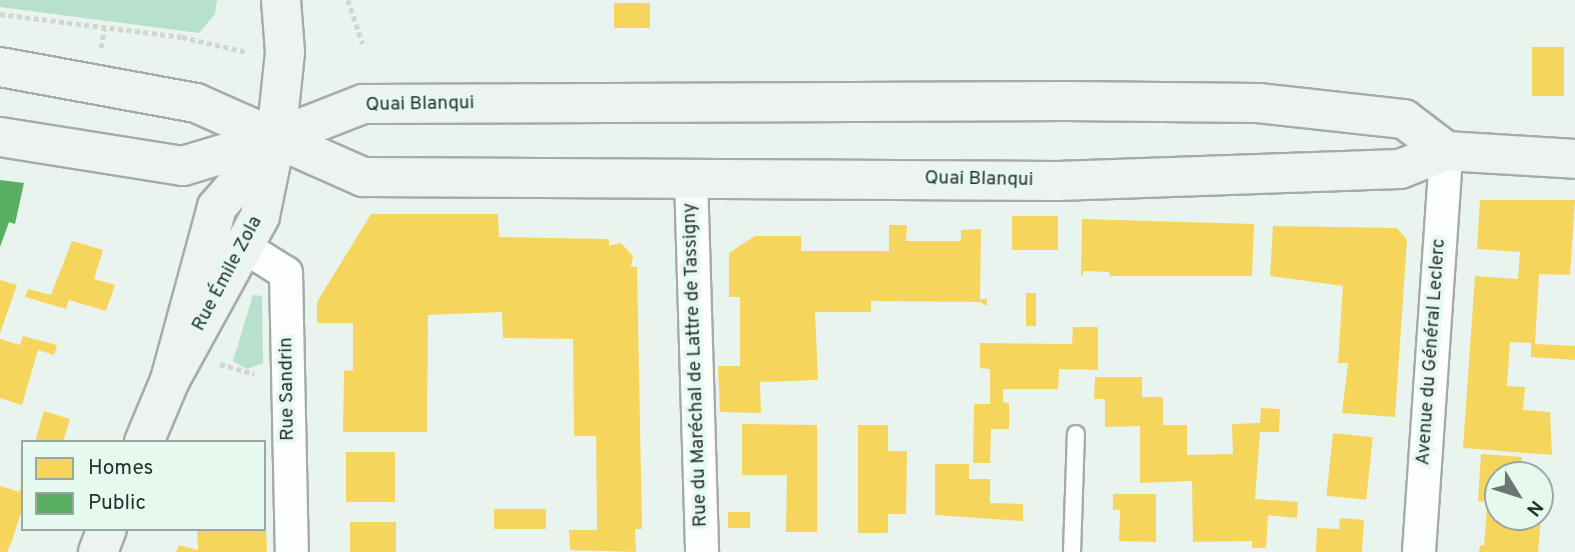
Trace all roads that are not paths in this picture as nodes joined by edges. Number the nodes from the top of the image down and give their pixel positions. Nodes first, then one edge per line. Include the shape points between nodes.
1 (281, 0) edge
2 (0, 67) edge
3 (0, 137) edge
4 (276, 138) junction
5 (1446, 151) junction
6 (1569, 154) edge
7 (691, 177) junction
8 (246, 248) junction
9 (170, 380) junction
10 (1076, 434) dead end
11 (145, 440) edge
12 (106, 531) edge
13 (98, 552) edge
14 (292, 552) edge
15 (702, 552) edge
16 (1072, 552) edge
17 (1419, 552) edge

1 - 4 main road via 285,52
2 - 4 main road via 196,103
3 - 4 main road via 183,166
4 - 5 main road, Quai Blanqui via 363,104 1258,103 1404,119
4 - 7 main road, Quai Blanqui via 363,177
4 - 8 main road, Rue Émile Zola via 260,216
4 - 9 main road, Rue Émile Zola via 217,207
5 - 6 main road, Quai Blanqui
5 - 7 main road, Quai Blanqui via 1400,169 1112,179
5 - 17 street, Avenue du Général Leclerc
7 - 15 street, Rue du Maréchal de Lattre de Tassigny
8 - 9 main road, Rue Émile Zola
8 - 14 street, Rue Sandrin via 286,273
9 - 11 main road, Rue Émile Zola
10 - 16 lane
12 - 13 main road

